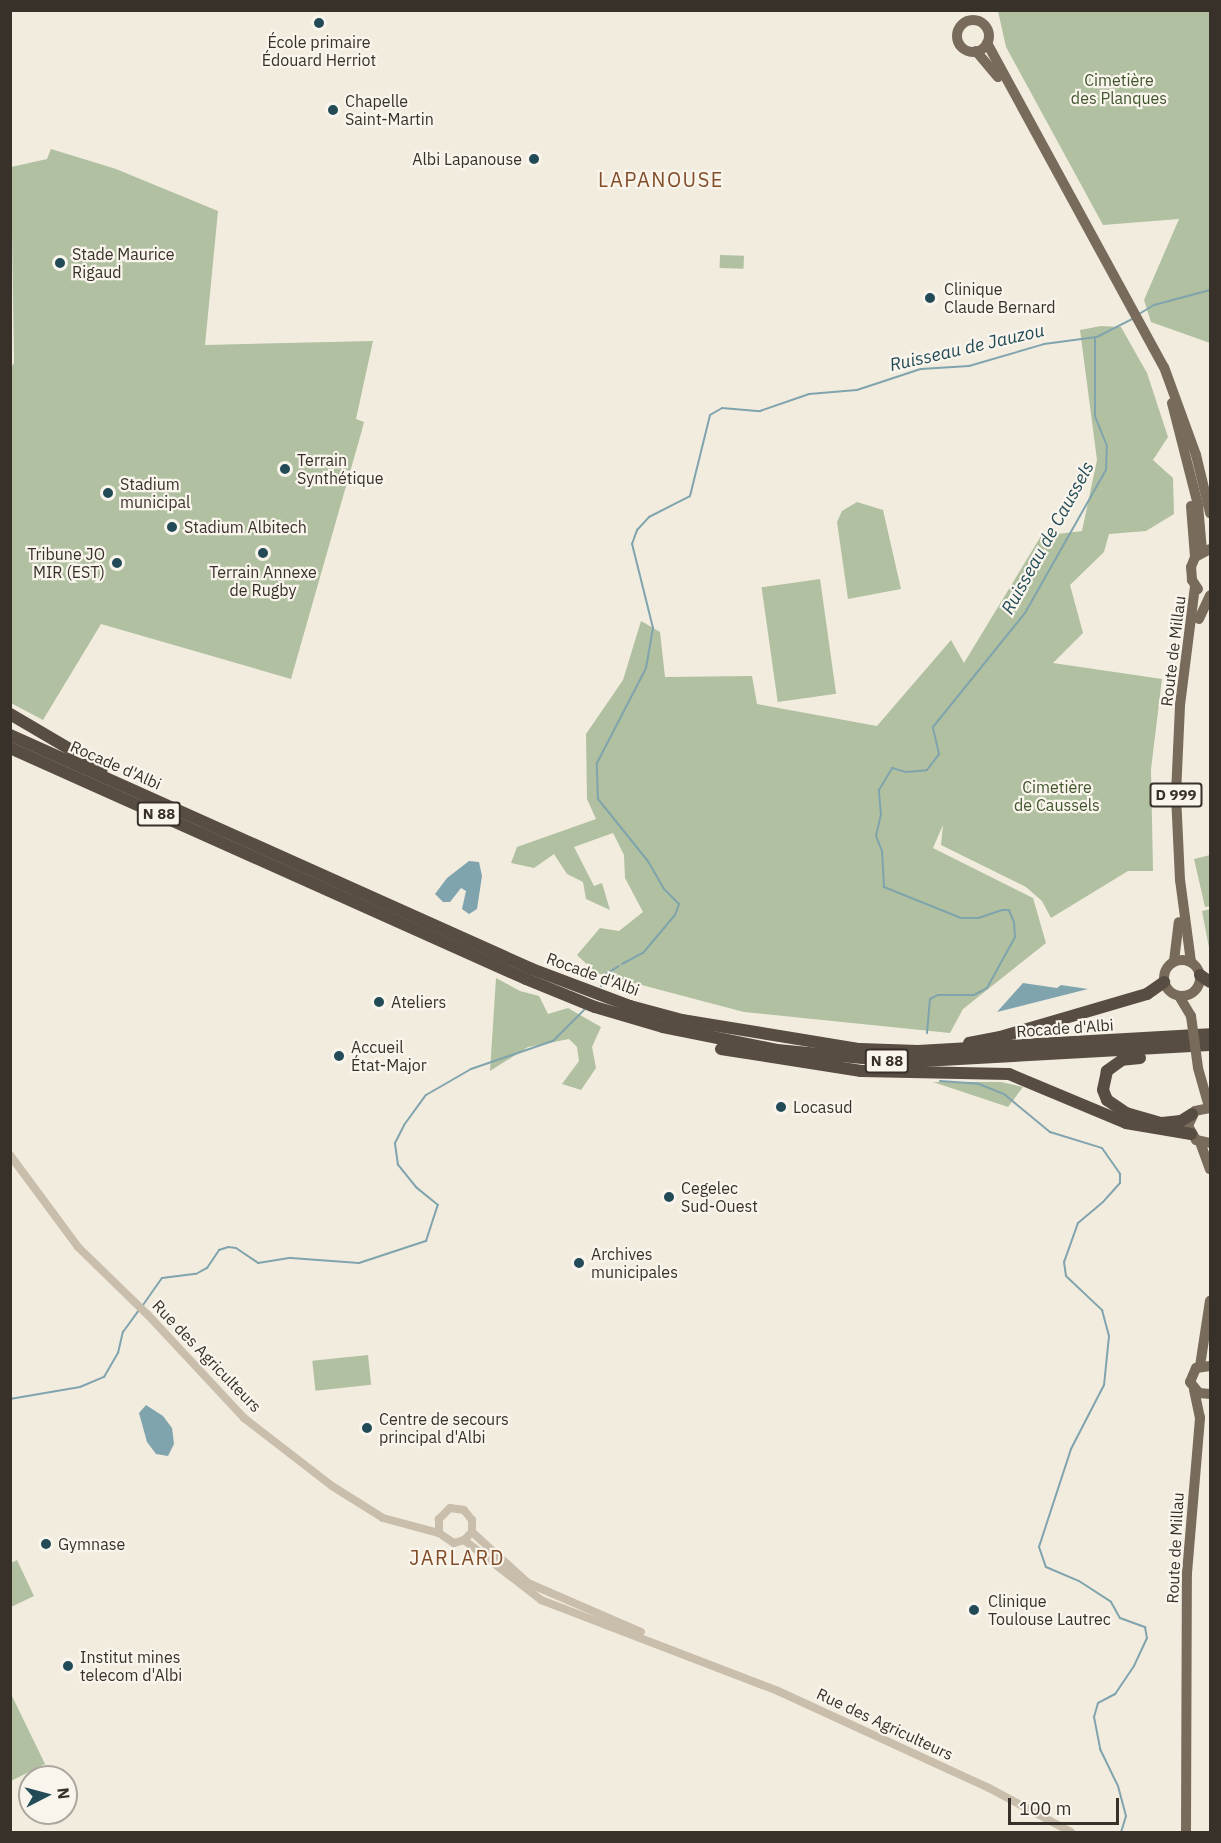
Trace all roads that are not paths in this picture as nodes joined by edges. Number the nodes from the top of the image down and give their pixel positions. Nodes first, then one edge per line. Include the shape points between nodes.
1 (975, 16) edge
2 (987, 44) junction
3 (976, 51) junction
4 (1032, 128) junction
5 (1144, 330) junction
6 (1210, 513) edge
7 (1202, 552) edge
8 (1195, 586) junction
9 (1210, 595) edge
10 (10, 714) edge
11 (1180, 719) junction
12 (10, 735) edge
13 (14, 752) edge
14 (132, 790) junction
15 (1180, 880) junction
16 (482, 954) junction
17 (496, 960) junction
18 (1174, 961) junction
19 (1191, 962) junction
20 (1205, 978) edge
21 (1164, 982) junction
22 (1194, 992) junction
23 (1179, 996) junction
24 (595, 1007) junction
25 (1191, 1013) junction
26 (1210, 1034) edge
27 (1210, 1045) edge
28 (1184, 1047) junction
29 (918, 1051) junction
30 (1200, 1086) junction
31 (1210, 1108) edge
32 (1194, 1113) junction
33 (1200, 1140) edge
34 (10, 1155) edge
35 (1210, 1169) edge
36 (1210, 1300) edge
37 (1209, 1314) junction
38 (1210, 1348) edge
39 (1205, 1366) edge
40 (1194, 1390) junction
41 (1210, 1395) edge
42 (1200, 1418) junction
43 (439, 1520) junction
44 (421, 1528) junction
45 (472, 1532) junction
46 (439, 1533) junction
47 (464, 1540) junction
48 (681, 1653) junction
49 (1186, 1680) junction
50 (1071, 1833) edge
51 (1179, 1833) edge
52 (1186, 1833) edge

1 - 2 main road via 988,33
1 - 3 main road via 959,28 957,38 964,49
2 - 3 main road
2 - 4 main road
3 - 4 main road via 987,60
4 - 5 main road
5 - 6 main road via 1181,408
5 - 7 main road via 1173,405 1188,461
7 - 8 main road, Route de Millau via 1190,573
8 - 9 main road
8 - 11 main road, Route de Millau / D 999
9 - 11 main road, Route de Millau / D 999 via 1201,611
10 - 14 highway via 121,779
11 - 15 main road, Route de Millau / D 999 via 1176,794
12 - 14 highway, Rocade d'Albi / N 88
13 - 16 highway, Rocade d'Albi / N 88
14 - 16 highway, Rocade d'Albi / N 88
15 - 18 main road, Route de Millau / D 999
15 - 19 main road, Route de Millau / D 999
16 - 17 highway, Rocade d'Albi / N 88
17 - 24 highway, Rocade d'Albi / N 88
17 - 29 highway, Rocade d'Albi / N 88 via 682,1020 860,1049
18 - 19 main road
18 - 21 main road via 1166,970
19 - 20 main road
20 - 22 main road
21 - 23 main road
21 - 29 highway via 1147,994 1000,1037
22 - 23 main road
22 - 25 main road
23 - 25 main road
24 - 28 highway, Rocade d'Albi / N 88 via 732,1043 876,1061 974,1061
24 - 33 highway via 662,1034 794,1063 895,1073 1009,1074 1126,1123
25 - 30 main road, bridge
26 - 29 highway, Rocade d'Albi / N 88
27 - 28 highway, Rocade d'Albi / N 88
28 - 32 highway via 1173,1053 1113,1064 1107,1071 1103,1090 1114,1107 1139,1118 1170,1123
30 - 31 main road
30 - 32 main road
31 - 32 main road
32 - 33 main road
33 - 35 main road
34 - 44 street, Rue des Agriculteurs via 73,1242 244,1418 277,1446 383,1518
36 - 37 main road
37 - 38 main road
37 - 39 main road
39 - 40 main road via 1191,1376
40 - 41 main road
40 - 42 main road, Route de Millau
41 - 42 main road, Route de Millau
42 - 49 main road, Route de Millau via 1187,1573
43 - 44 street, Rue des Agriculteurs
43 - 45 street, Rue des Agriculteurs via 443,1512 458,1508 469,1514
43 - 46 street
44 - 46 street, Rue des Agriculteurs
45 - 47 street
45 - 48 street, Rue des Agriculteurs via 528,1583 666,1642
46 - 47 street, Rue des Agriculteurs via 449,1542
47 - 48 street, Rue des Agriculteurs via 541,1600
48 - 50 street, Rue des Agriculteurs via 778,1691 948,1769
49 - 51 main road, Route de Millau
49 - 52 main road, Route de Millau

